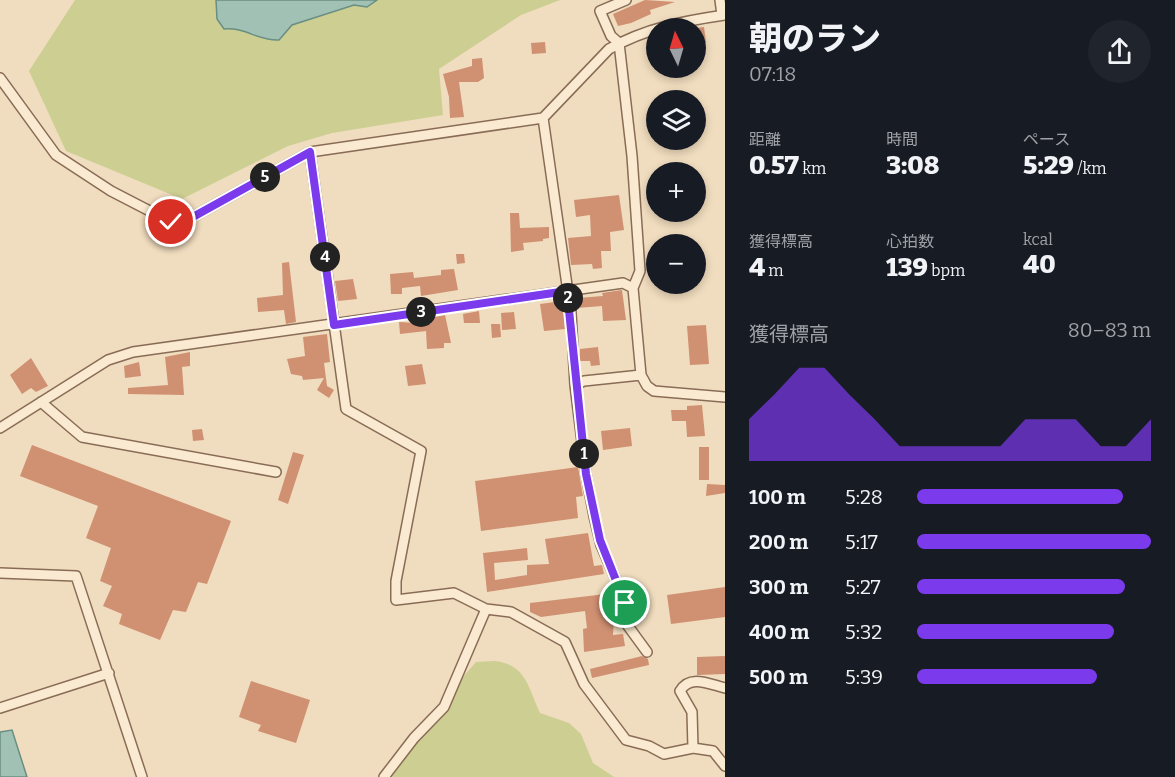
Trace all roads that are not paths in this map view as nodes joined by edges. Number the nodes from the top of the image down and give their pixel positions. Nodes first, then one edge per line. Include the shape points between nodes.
1 (626, 0) edge
2 (720, 0) edge
3 (724, 15) edge
4 (619, 43) junction
5 (0, 78) edge
6 (543, 118) junction
7 (310, 152) junction
8 (633, 288) junction
9 (567, 291) junction
10 (334, 325) junction
11 (641, 375) junction
12 (575, 385) junction
13 (725, 397) edge
14 (41, 402) junction
15 (0, 428) edge
16 (276, 472) dead end
17 (0, 573) edge
18 (486, 609) junction
19 (647, 652) dead end
20 (109, 673) junction
21 (725, 687) edge
22 (0, 708) edge
23 (693, 748) junction
24 (725, 766) edge
25 (142, 777) edge
26 (384, 777) edge

1 - 4 street via 600,11 611,36
2 - 3 street
3 - 4 street via 667,24
4 - 6 street
4 - 8 street via 640,271
5 - 7 street via 56,155 111,191 171,222 191,218
6 - 7 street
6 - 9 street
7 - 10 street
8 - 9 street via 623,283
8 - 11 street
9 - 10 street
9 - 12 street
10 - 14 street via 134,352 108,360
10 - 18 street via 346,409 421,451 396,581 396,600 454,593
11 - 12 street
11 - 13 street via 654,391
12 - 19 street via 586,474 600,540 622,594 628,626
14 - 15 street
14 - 16 street via 82,437
17 - 20 street via 76,576
18 - 23 street via 511,612 565,642 584,684 626,740 664,754
18 - 26 street via 444,707
20 - 22 street
20 - 25 street
21 - 23 street via 692,681 680,691 692,712
23 - 24 street via 712,751

